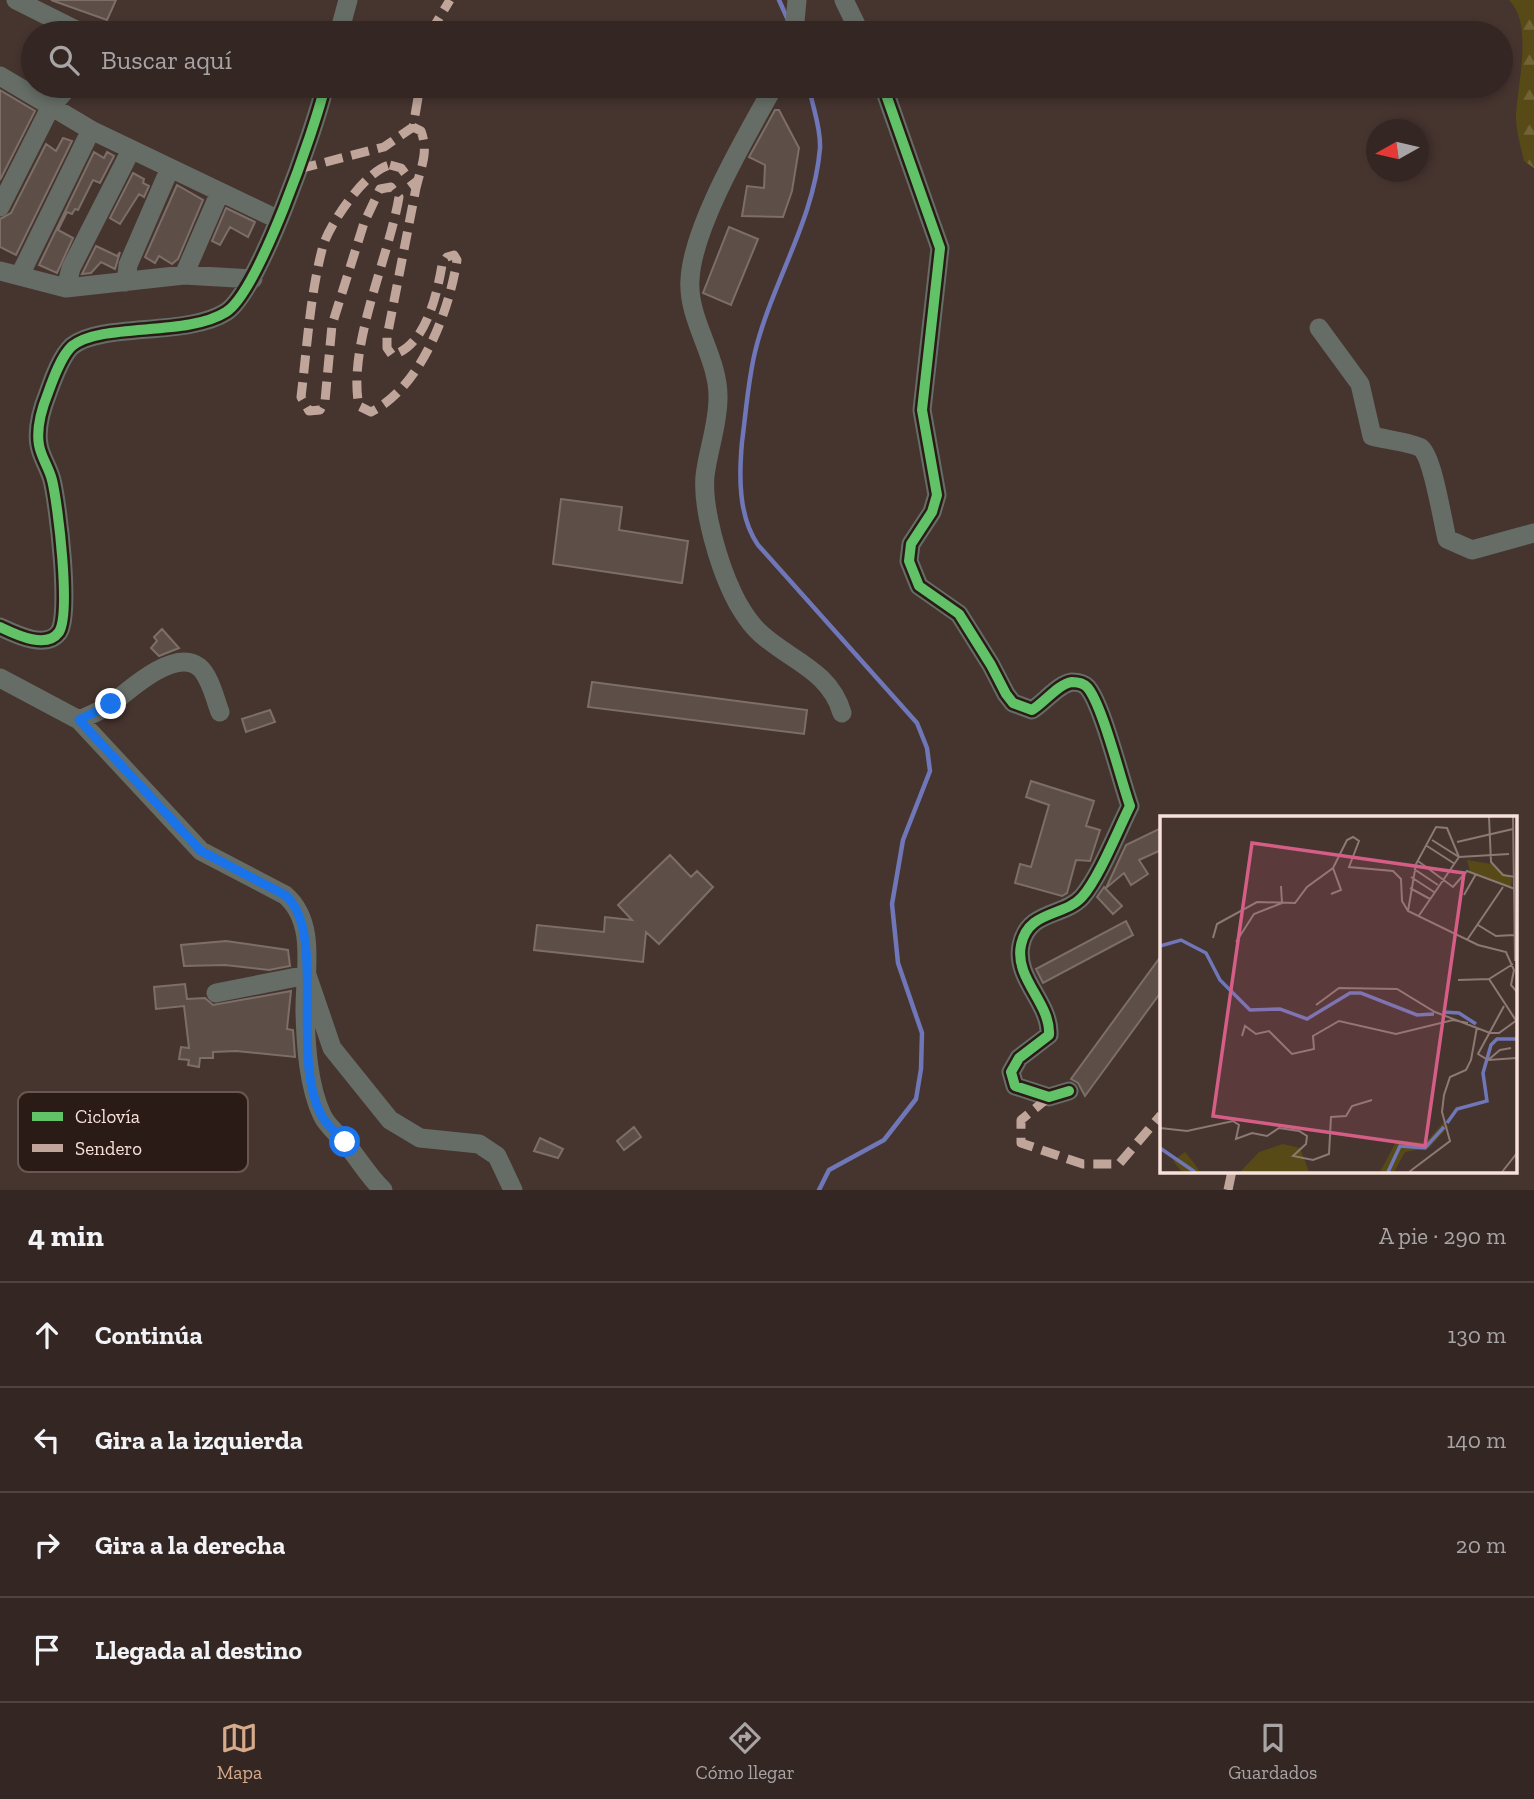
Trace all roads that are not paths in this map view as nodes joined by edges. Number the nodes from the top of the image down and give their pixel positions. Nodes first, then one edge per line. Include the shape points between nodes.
1 (16, 0) edge
2 (348, 0) edge
3 (797, 0) edge
4 (844, 0) edge
5 (58, 21) edge
6 (342, 21) edge
7 (795, 21) edge
8 (854, 21) edge
9 (0, 76) edge
10 (21, 89) edge
11 (34, 98) edge
12 (59, 98) edge
13 (322, 98) edge
14 (767, 98) edge
15 (887, 98) edge
16 (50, 108) junction
17 (91, 130) junction
18 (131, 150) junction
19 (170, 168) junction
20 (220, 192) junction
21 (0, 207) edge
22 (277, 219) junction
23 (0, 271) edge
24 (20, 275) junction
25 (184, 275) junction
26 (253, 279) junction
27 (126, 282) junction
28 (66, 288) junction
29 (1319, 328) dead end
30 (1534, 533) edge
31 (0, 627) edge
32 (0, 678) edge
33 (220, 712) dead end
34 (842, 713) dead end
35 (79, 720) junction
36 (307, 975) junction
37 (215, 993) dead end
38 (1069, 1091) dead end
39 (383, 1190) edge
40 (513, 1190) edge

1 - 5 street
2 - 6 street
3 - 7 street
4 - 8 street
9 - 10 street
11 - 16 street
12 - 16 street
13 - 22 street
14 - 34 street via 699,239 689,281 718,390 718,416 705,480 713,538 733,595 757,630 836,695
15 - 38 street via 940,248 922,410 937,495 932,512 911,544 913,573 919,586 959,614 1013,703 1032,710 1062,685 1079,682 1087,686 1099,706 1129,806 1081,898 1043,916 1027,930 1021,946 1021,968 1050,1020 1049,1035 1019,1058 1011,1072 1015,1086 1049,1097
16 - 17 street
16 - 21 street
17 - 18 street
17 - 24 street
18 - 19 street
18 - 28 street via 71,268
19 - 20 street
19 - 27 street via 128,265
20 - 22 street
20 - 25 street
22 - 26 street
23 - 24 street
24 - 28 street
25 - 26 street
25 - 27 street
26 - 31 street via 227,312 206,320 86,338 66,354 39,422 39,445 57,506 65,599 62,622 58,633 47,640
27 - 28 street
29 - 30 street via 1360,384 1372,436 1419,447 1431,462 1447,539 1472,550
32 - 35 street
33 - 35 street via 200,668 190,663 141,678 111,704
35 - 36 street via 201,851 295,904 301,915
36 - 37 street
36 - 39 street via 307,1039 322,1116 366,1175
36 - 40 street via 332,1048 390,1119 420,1138 480,1144 497,1156

